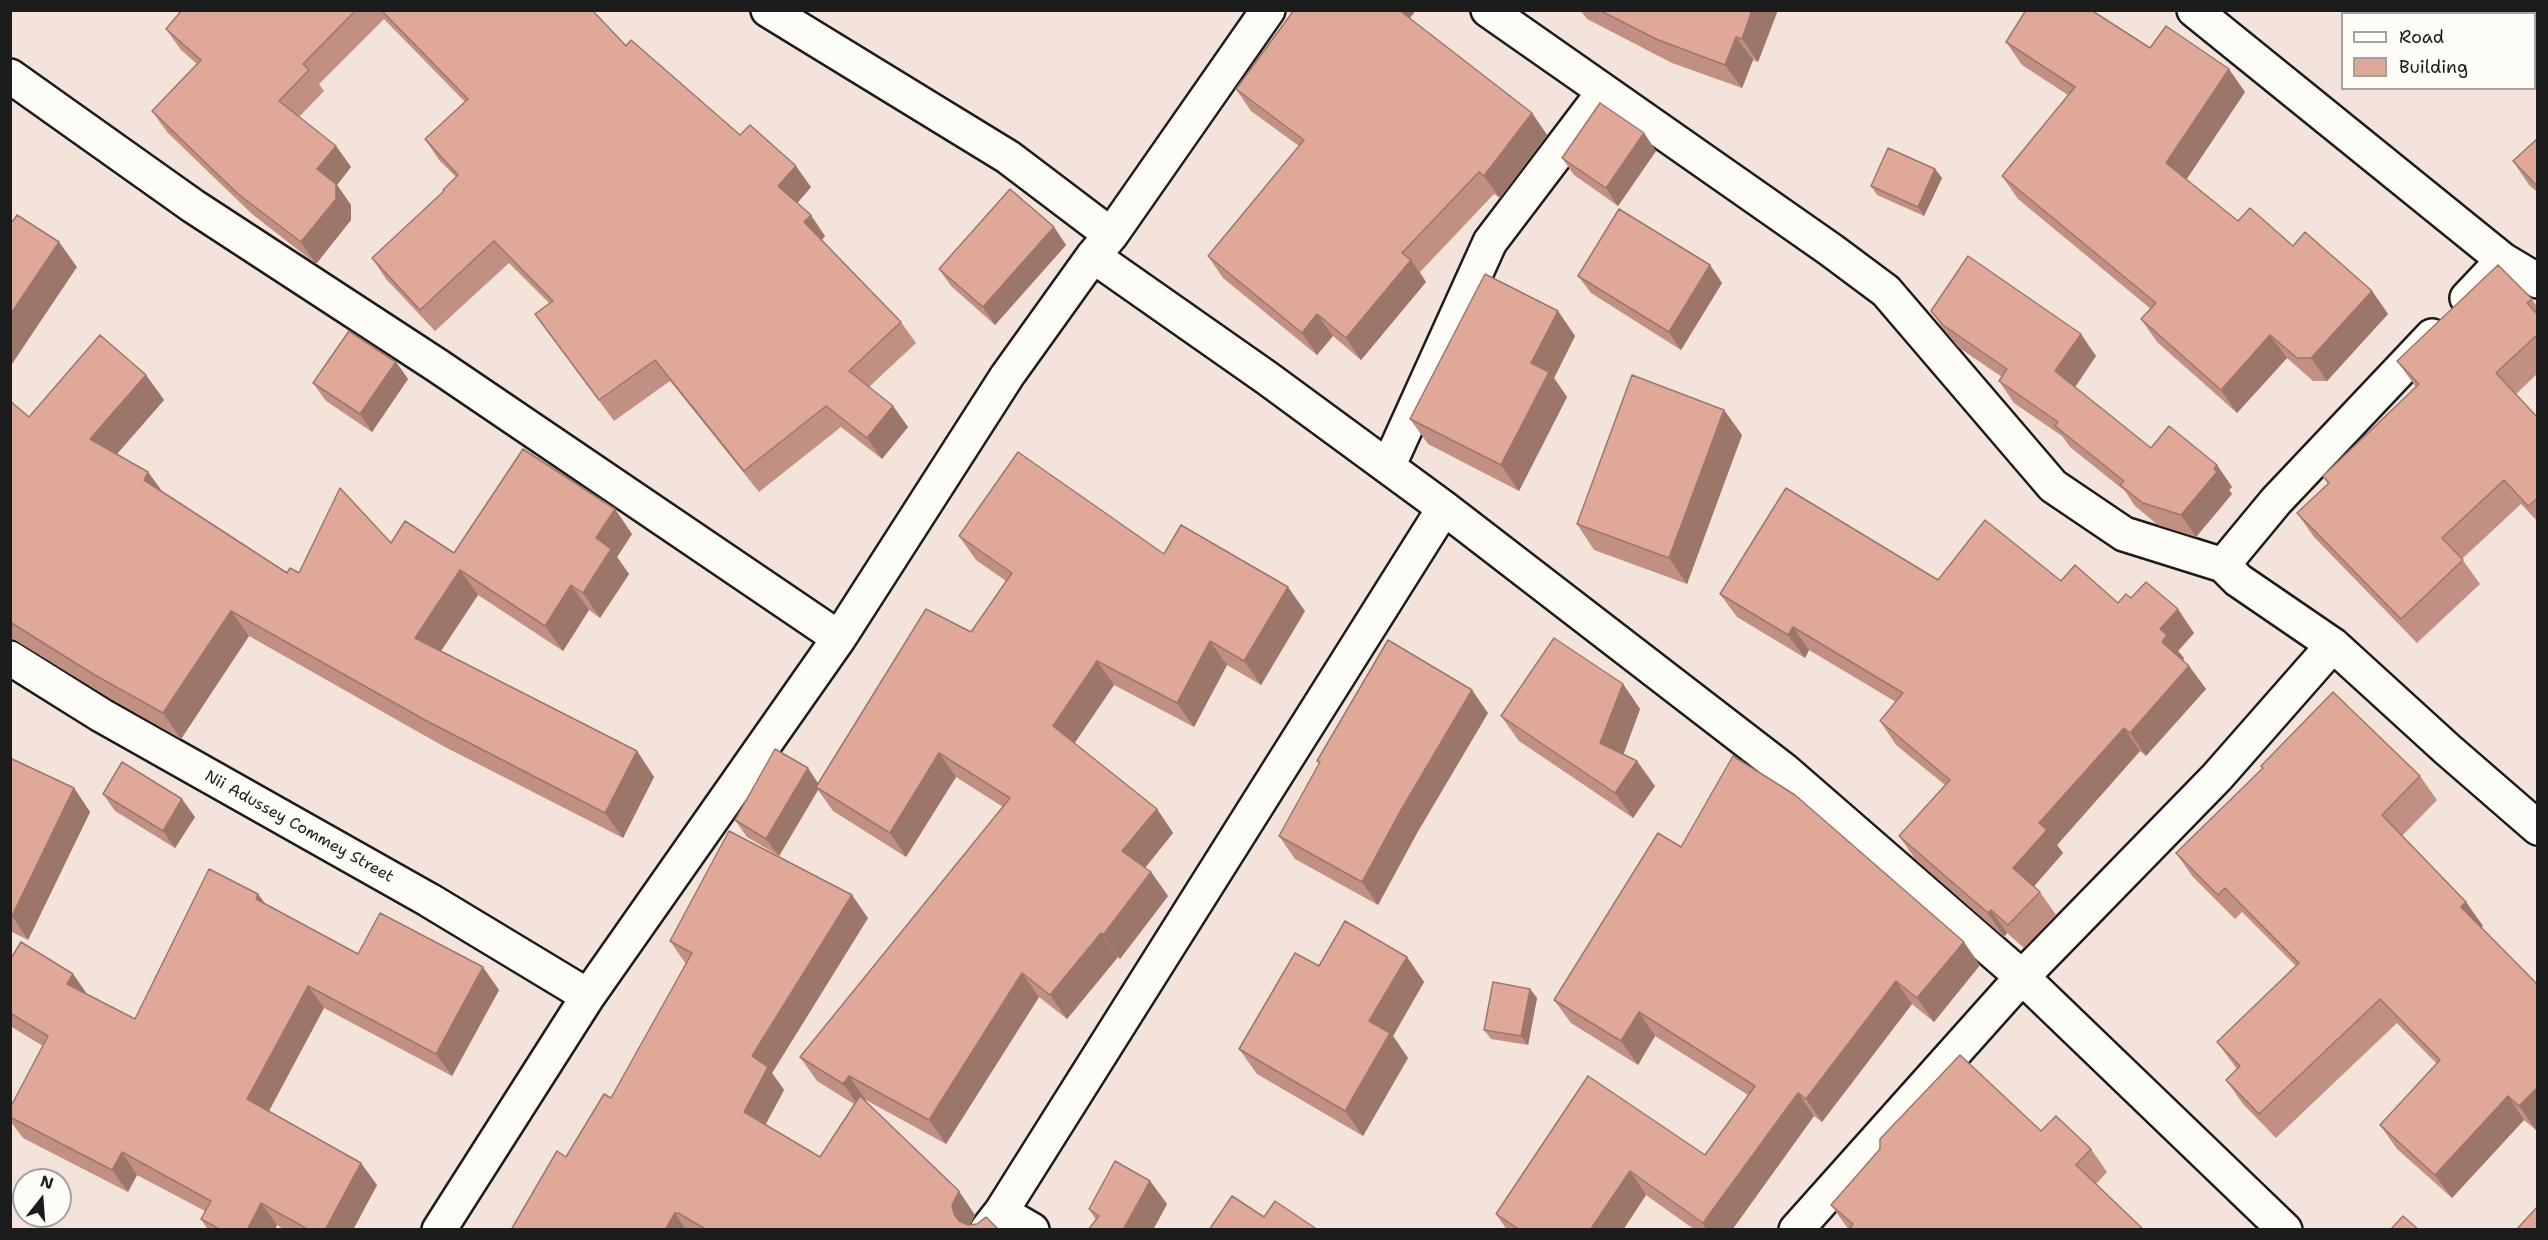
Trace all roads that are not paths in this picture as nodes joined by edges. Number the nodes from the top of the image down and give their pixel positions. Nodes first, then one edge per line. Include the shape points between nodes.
1 (768, 10) edge
2 (1268, 10) edge
3 (1488, 10) edge
4 (2194, 10) edge
5 (10, 76) edge
6 (1603, 93) junction
7 (1102, 245) junction
8 (2503, 260) junction
9 (2538, 281) edge
10 (1388, 467) junction
11 (1444, 508) junction
12 (2223, 564) junction
13 (839, 638) junction
14 (2333, 645) junction
15 (10, 658) edge
16 (2538, 828) edge
17 (2022, 976) junction
18 (588, 996) junction
19 (994, 1221) edge
20 (439, 1230) edge
21 (1032, 1230) edge
22 (1796, 1230) edge
23 (2285, 1230) edge

1 - 7 street via 1008,157
2 - 7 street
3 - 6 street
4 - 8 street
5 - 13 street via 193,206 438,366
6 - 10 street via 1490,242
6 - 12 street via 1886,291 2053,486 2124,534
7 - 10 street via 1267,378
7 - 13 street via 1007,376
8 - 9 street
8 - 12 street via 2276,501
10 - 11 street
11 - 17 street via 1784,770
11 - 19 street
12 - 14 street via 2238,580
13 - 18 street
14 - 16 street
14 - 17 street via 2217,777
15 - 18 street, Nii Adussey Commey Street via 101,715 429,900
17 - 22 street
17 - 23 street
18 - 20 street
19 - 21 street

